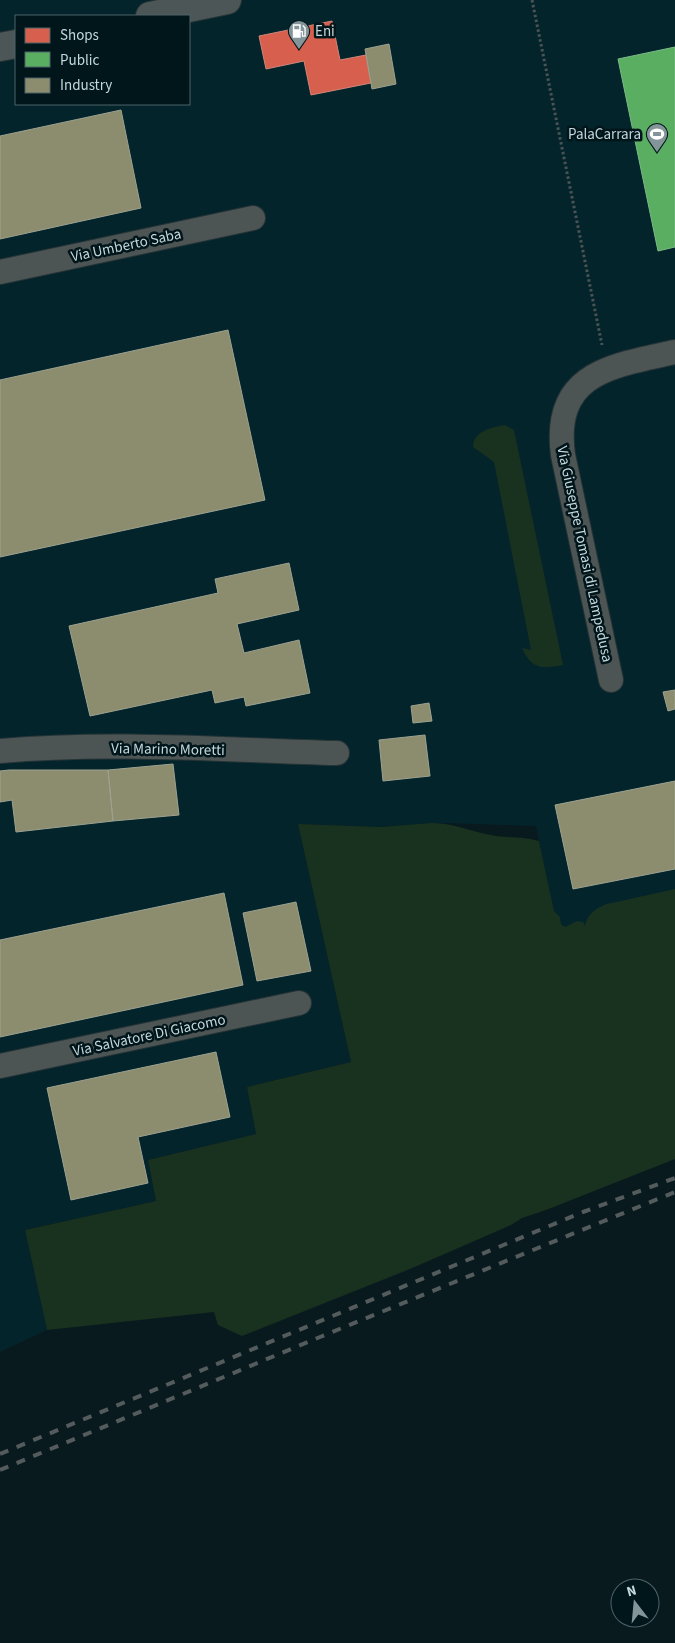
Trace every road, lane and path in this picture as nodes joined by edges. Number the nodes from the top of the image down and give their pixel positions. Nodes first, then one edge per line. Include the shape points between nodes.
1 (227, 0) edge
2 (532, 0) edge
3 (155, 15) edge
4 (15, 44) edge
5 (0, 48) edge
6 (253, 218) dead end
7 (0, 272) edge
8 (675, 352) edge
9 (607, 368) junction
10 (611, 680) dead end
11 (0, 751) edge
12 (337, 754) dead end
13 (299, 1003) dead end
14 (0, 1066) edge

1 - 3 street
2 - 9 path
4 - 5 street
6 - 7 street, Via Umberto Saba
8 - 9 street, Via Giuseppe Tomasi di Lampedusa
9 - 10 street, Via Giuseppe Tomasi di Lampedusa via 590,378 572,398 565,411 561,439
11 - 12 street, Via Marino Moretti via 152,747
13 - 14 street, Via Salvatore Di Giacomo

